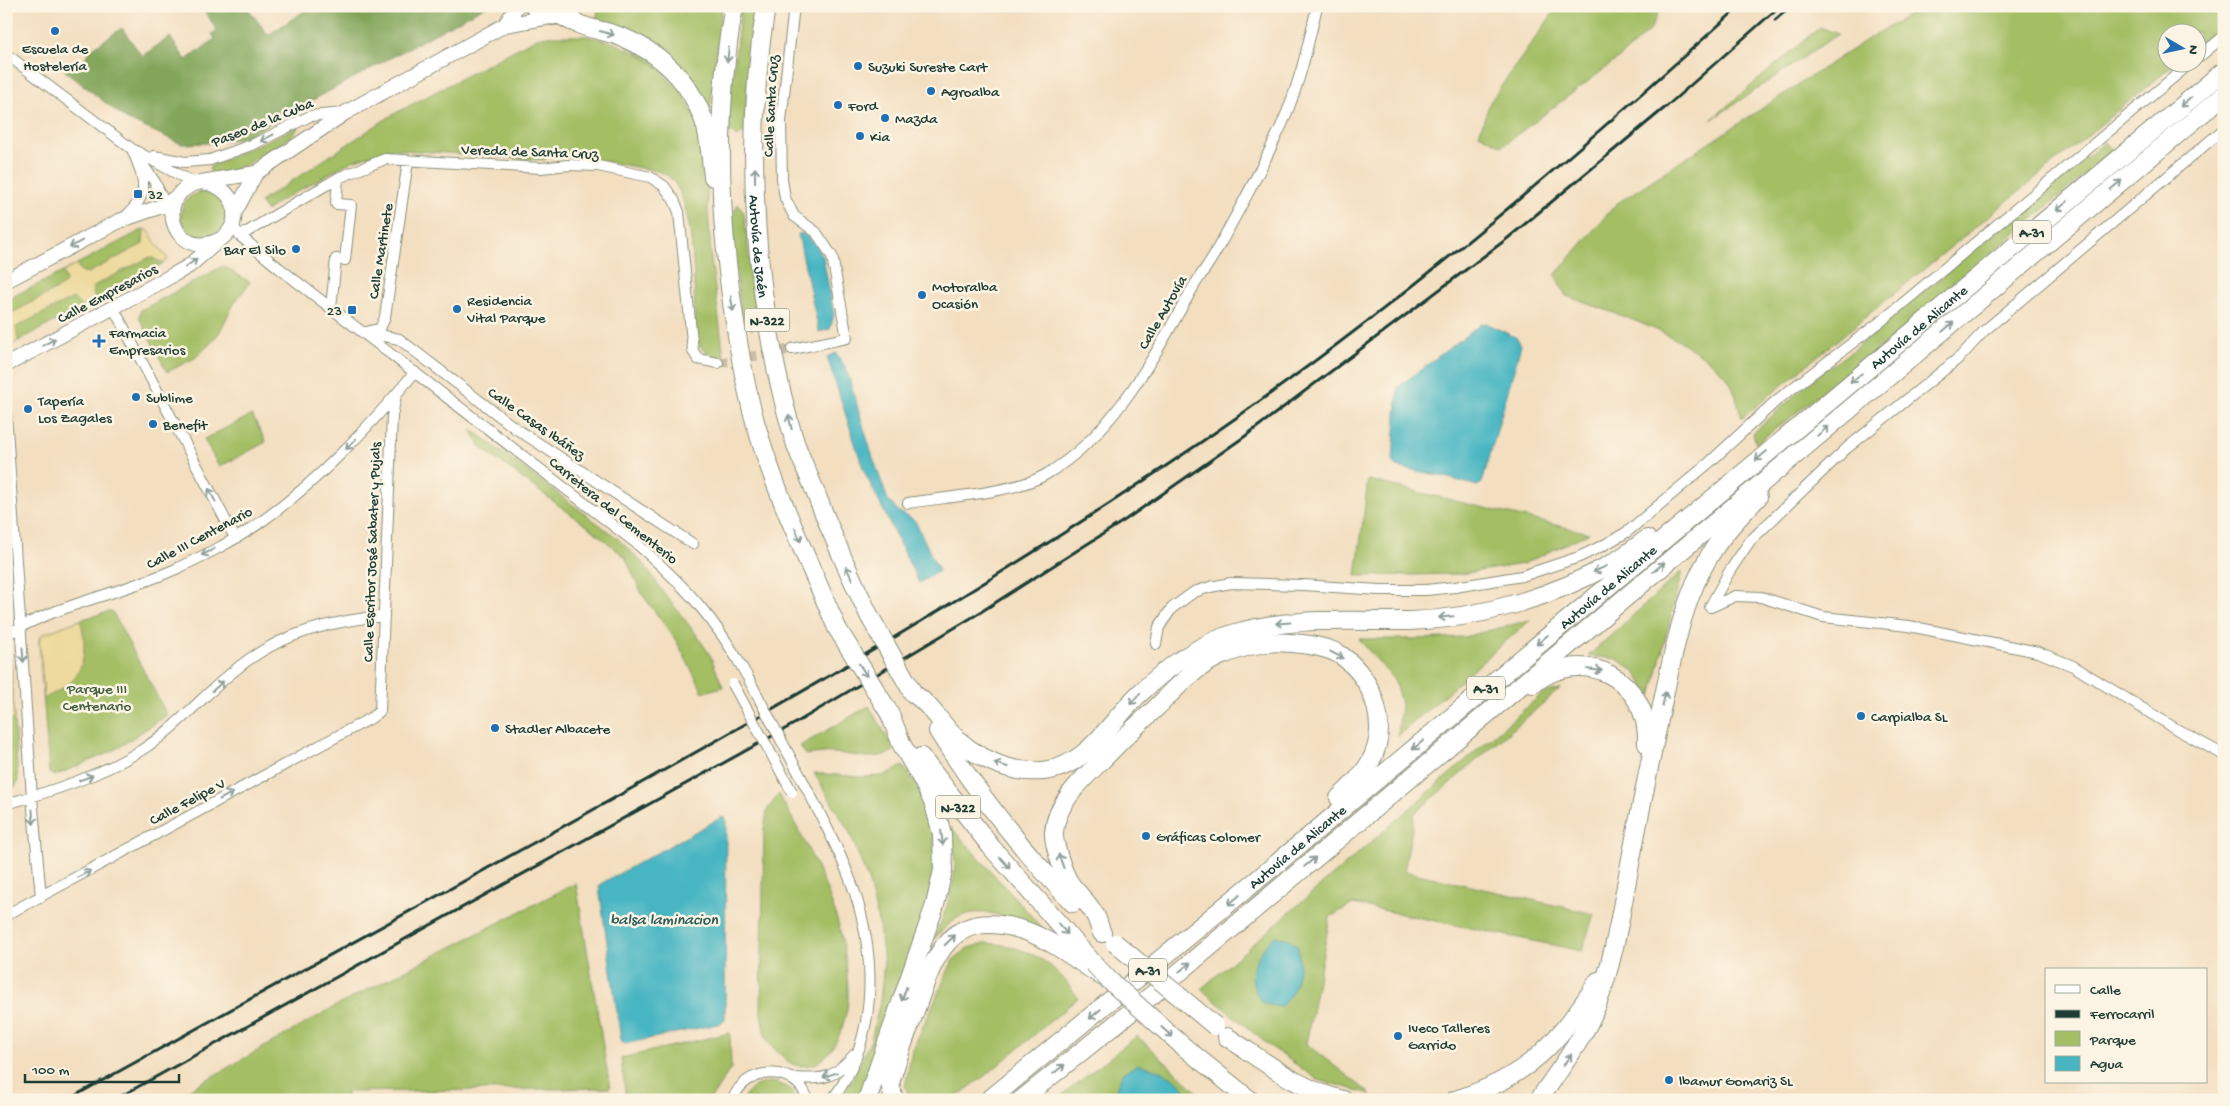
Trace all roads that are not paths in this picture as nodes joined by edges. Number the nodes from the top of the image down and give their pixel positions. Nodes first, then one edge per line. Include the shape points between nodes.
1 (517, 6) edge
2 (532, 6) edge
3 (577, 6) edge
4 (734, 6) edge
5 (766, 6) edge
6 (794, 6) edge
7 (1317, 6) edge
8 (556, 17) junction
9 (505, 25) junction
10 (2224, 36) edge
11 (2208, 50) edge
12 (6, 54) edge
13 (2224, 71) edge
14 (2180, 72) edge
15 (2224, 95) edge
16 (345, 113) junction
17 (2224, 128) edge
18 (132, 149) junction
19 (408, 161) junction
20 (256, 173) junction
21 (338, 178) junction
22 (198, 183) junction
23 (171, 201) junction
24 (120, 221) junction
25 (236, 225) junction
26 (217, 242) junction
27 (728, 278) junction
28 (6, 281) edge
29 (114, 307) junction
30 (332, 308) junction
31 (364, 332) junction
32 (792, 349) tunnel mouth
33 (718, 363) tunnel mouth
34 (6, 364) edge
35 (415, 372) junction
36 (396, 395) junction
37 (459, 407) joint
38 (6, 414) edge
39 (1786, 462) junction
40 (908, 503) dead end
41 (1687, 519) junction
42 (235, 538) junction
43 (693, 544) dead end
44 (384, 616) junction
45 (21, 626) junction
46 (6, 635) edge
47 (1156, 644) dead end
48 (734, 684) dead end
49 (913, 693) junction
50 (380, 711) joint
51 (1488, 711) junction
52 (890, 714) junction
53 (2224, 755) edge
54 (1646, 781) junction
55 (792, 792) dead end
56 (32, 797) junction
57 (6, 804) edge
58 (1284, 857) junction
59 (41, 897) junction
60 (6, 915) edge
61 (1108, 938) junction
62 (1613, 957) junction
63 (1109, 980) junction
64 (1221, 1032) junction
65 (859, 1053) junction
66 (1206, 1064) junction
67 (790, 1078) junction
68 (1012, 1082) junction
69 (733, 1100) edge
70 (808, 1100) edge
71 (832, 1100) edge
72 (867, 1100) edge
73 (894, 1100) edge
74 (975, 1100) edge
75 (990, 1100) edge
76 (1021, 1100) edge
77 (1235, 1100) edge
78 (1250, 1100) edge
79 (1302, 1100) edge
80 (1343, 1100) edge
81 (1456, 1100) edge
82 (1539, 1100) edge

1 - 9 main road
2 - 8 main road via 543,15
3 - 8 main road via 571,12
4 -> 27 highway, N-322 via 723,101 722,186
49 -> 5 highway, Autovía de Jaén / N-322, bridge via 870,617 839,553 794,437 766,315 755,190 757,83
6 - 32 street, Calle Santa Cruz via 781,121 785,198 794,216 816,232 832,256 847,338
7 - 40 street, Calle Autovía via 1298,83 1276,138 1166,338 1114,412 1075,455 1044,476 1022,485
8 - 9 main road
8 -> 27 highway via 639,45 676,72 687,88 698,105 706,129
9 - 16 main road, Paseo de la Cuba
10 - 11 street
12 - 18 street
13 -> 41 highway, Autovía de Alicante / A-31
14 - 47 street via 1884,319 1777,400 1627,532 1604,545 1522,576 1455,587 1426,590 1231,584 1210,587 1194,592 1172,608 1158,627
39 -> 15 highway, Autovía de Alicante / A-31
16 -> 18 street, Paseo de la Cuba via 310,116 254,144 210,160 185,162 163,159
16 - 20 main road, Paseo de la Cuba
17 - 53 street via 1984,331 1960,356 1847,448 1750,541 1710,607 1735,596 1761,597 1823,617 1909,626 2038,652 2072,666
18 - 22 street
18 - 23 street
18 - 24 street via 145,184 138,204
19 - 21 street, Vereda de Santa Cruz via 385,159
19 - 31 street, Calle Martinete via 385,317 380,328
19 - 33 street, Vereda de Santa Cruz via 540,168 590,166 650,177 664,186 674,200 680,221 693,351 698,359
20 - 22 main road
20 - 25 main road
21 - 25 street, Vereda de Santa Cruz
21 - 30 street via 336,204 350,205 345,260 336,259
22 - 23 main road via 184,189
22 - 25 main road via 210,183 226,192 231,199
23 - 24 main road
23 - 26 main road via 176,230 190,242
24 -> 28 main road
25 - 26 main road
25 - 30 street, Calle Casas Ibáñez
29 -> 26 main road, Calle Empresarios via 188,266
27 -> 52 highway, N-322, bridge via 756,426 779,490 837,628
34 -> 29 main road, Calle Empresarios
42 -> 29 street
30 - 31 street, Calle Casas Ibáñez
31 - 35 street, Calle Casas Ibáñez
31 - 43 street, Calle Casas Ibáñez via 399,339 515,428
35 - 36 street, Calle III Centenario
35 - 37 street, Calle Casas Ibáñez
36 -> 42 street, Calle III Centenario via 349,448 298,494
36 - 44 street, Calle Escritor José Sabater y Pujals via 392,416
37 - 65 street, Carretera del Cementerio, bridge via 636,543 706,612 729,643 832,837 854,890 870,968 869,1004
38 - 45 street
51 -> 39 highway, Autovía de Alicante / A-31
54 -> 39 highway via 1679,633 1697,579 1728,529 1772,483
41 -> 49 highway via 1661,530 1613,563 1560,588 1465,616 1278,623 1236,633 1205,646 1172,667 1138,695 1093,745 1068,764 1044,771 1017,770 976,753 949,731 928,704
41 -> 58 highway, Autovía de Alicante / A-31
42 -> 45 street, Calle III Centenario via 178,568
44 - 50 street, Calle Escritor José Sabater y Pujals
56 -> 44 street via 90,777 141,750 186,716 252,658 291,637 328,624
45 - 46 street, Calle III Centenario
45 -> 56 street
48 - 55 street, bridge
49 - 61 highway, N-322 via 1001,820 1050,879
59 -> 50 street, Calle Felipe V
51 -> 54 highway via 1512,702 1541,678 1562,669 1603,670 1626,685 1642,706 1648,728
76 -> 51 highway, Autovía de Alicante / A-31 via 1157,991
52 -> 63 highway, N-322, bridge via 965,815
52 -> 72 highway via 902,745 934,804 942,834 943,870 935,905
54 - 62 highway
56 - 57 street
56 -> 59 street
61 -> 58 highway via 1095,914 1068,881 1057,851 1056,818 1078,785 1186,678 1222,656 1261,644 1322,648 1340,656 1359,672 1373,695 1378,717 1378,741 1370,764 1350,788 1299,834
58 -> 68 highway, Autovía de Alicante / A-31
59 - 60 street, Calle Felipe V
61 - 64 highway, N-322, bridge
62 - 81 highway via 1575,1018 1558,1038 1509,1078
82 -> 62 highway via 1584,1036
63 -> 66 highway, N-322, bridge
73 -> 63 highway via 890,1083 938,952 968,928 990,924 1017,928 1060,949
64 - 79 highway, N-322
64 - 80 highway via 1296,1082 1324,1096
65 -> 67 street via 839,1072 823,1078
65 - 71 street, Carretera del Cementerio via 845,1084
66 - 77 highway via 1216,1081
66 - 78 highway, N-322
67 - 69 street via 778,1073 762,1073 748,1079
67 - 70 street
68 - 74 highway via 988,1090
68 - 75 highway, Autovía de Alicante / A-31

